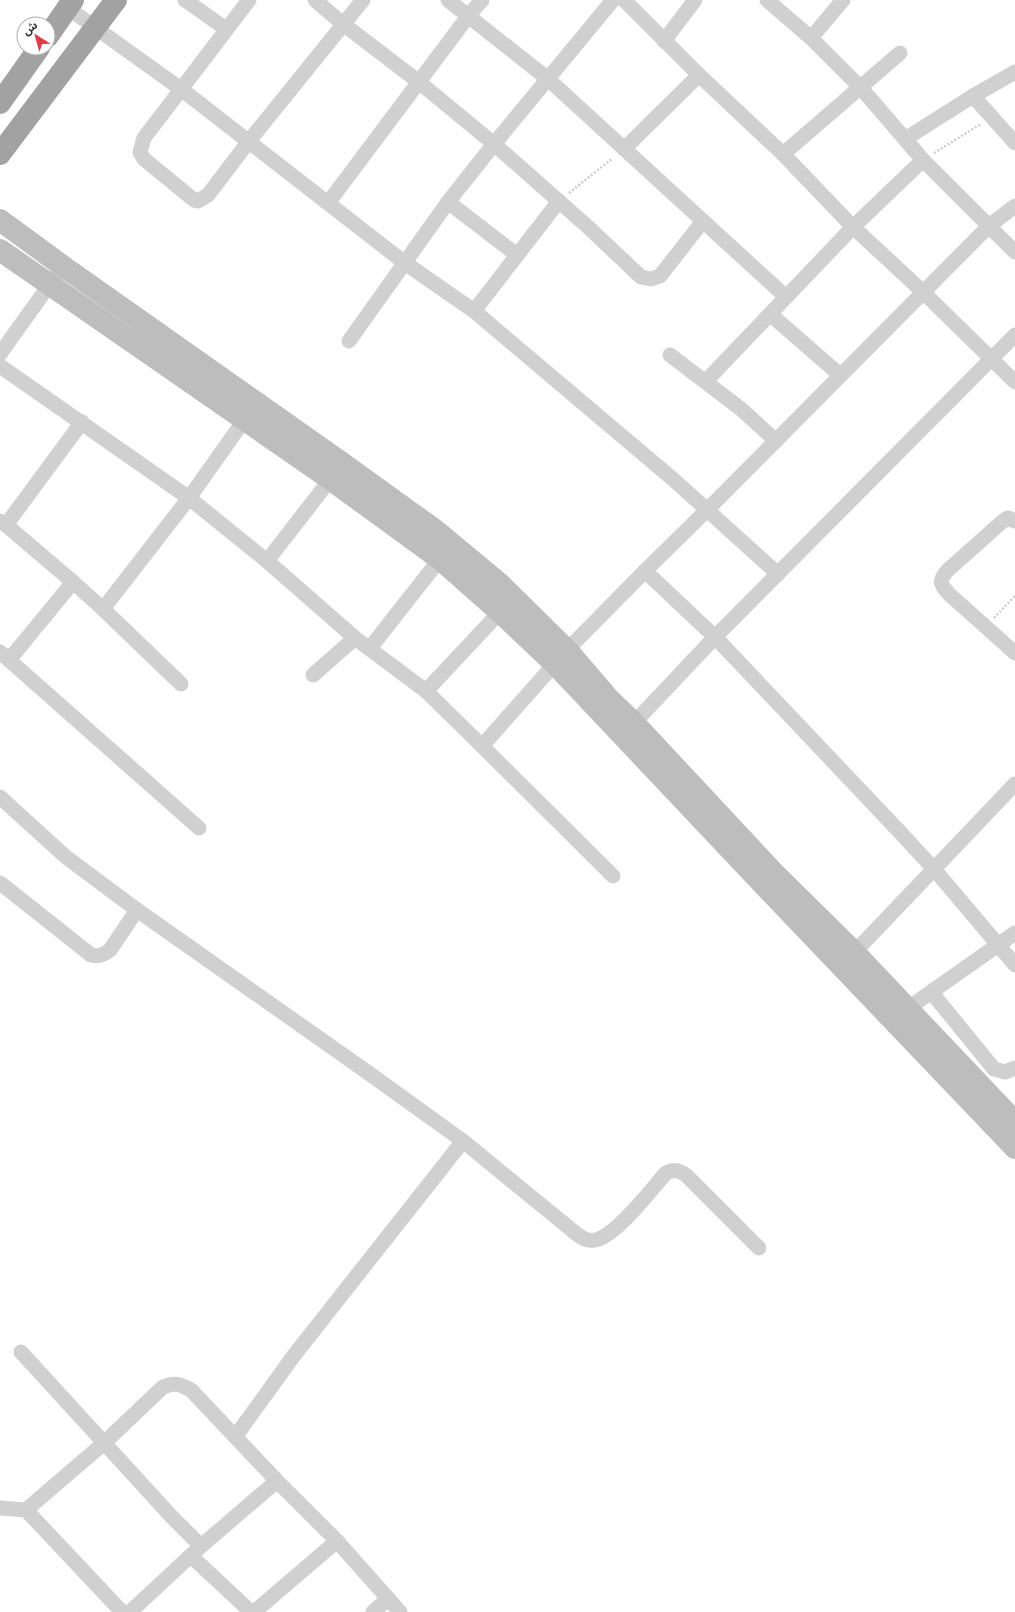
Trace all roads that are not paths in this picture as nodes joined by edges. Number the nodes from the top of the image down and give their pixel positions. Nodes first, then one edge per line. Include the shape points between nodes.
1 (116, 0) edge
2 (185, 0) edge
3 (249, 0) edge
4 (315, 0) edge
5 (363, 0) edge
6 (448, 0) edge
7 (482, 0) edge
8 (613, 0) edge
9 (624, 0) edge
10 (695, 0) edge
11 (767, 0) edge
12 (843, 0) edge
13 (70, 4) edge
14 (469, 15) junction
15 (56, 24) edge
16 (343, 24) junction
17 (96, 29) junction
18 (226, 30) junction
19 (811, 38) junction
20 (664, 40) junction
21 (900, 53) dead end
22 (33, 56) edge
23 (1015, 72) edge
24 (699, 75) junction
25 (548, 79) junction
26 (419, 82) junction
27 (861, 88) junction
28 (181, 89) junction
29 (973, 96) junction
30 (0, 103) edge
31 (905, 139) junction
32 (249, 142) junction
33 (1015, 142) edge
34 (494, 144) junction
35 (624, 149) junction
36 (0, 154) edge
37 (783, 154) junction
38 (923, 160) junction
39 (559, 201) junction
40 (448, 202) junction
41 (328, 203) junction
42 (1015, 206) edge
43 (0, 220) edge
44 (703, 221) junction
45 (989, 226) junction
46 (853, 227) junction
47 (0, 250) edge
48 (1015, 252) edge
49 (517, 255) junction
50 (406, 263) junction
51 (64, 267) junction
52 (50, 284) junction
53 (923, 292) junction
54 (786, 297) junction
55 (474, 311) junction
56 (770, 314) junction
57 (1015, 335) edge
58 (349, 341) dead end
59 (0, 354) edge
60 (670, 355) dead end
61 (992, 359) junction
62 (0, 366) edge
63 (840, 376) junction
64 (706, 381) junction
65 (1015, 382) edge
66 (245, 419) junction
67 (82, 422) junction
68 (776, 441) junction
69 (336, 471) junction
70 (189, 498) junction
71 (708, 510) junction
72 (1015, 521) edge
73 (3, 523) edge
74 (440, 560) junction
75 (267, 562) junction
76 (644, 571) junction
77 (778, 574) junction
78 (73, 582) junction
79 (103, 609) junction
80 (500, 612) junction
81 (715, 637) junction
82 (355, 638) junction
83 (370, 648) junction
84 (1013, 648) edge
85 (5, 656) edge
86 (561, 657) junction
87 (313, 675) dead end
88 (181, 684) dead end
89 (426, 691) junction
90 (634, 723) junction
91 (482, 746) junction
92 (1015, 784) edge
93 (0, 797) edge
94 (199, 828) dead end
95 (934, 869) junction
96 (613, 876) dead end
97 (0, 882) edge
98 (137, 910) junction
99 (1015, 933) edge
100 (997, 945) junction
101 (848, 959) junction
102 (1015, 965) edge
103 (932, 993) junction
104 (907, 1009) junction
105 (1015, 1068) edge
106 (1015, 1122) edge
107 (464, 1141) junction
108 (1015, 1148) edge
109 (759, 1248) dead end
110 (21, 1352) dead end
111 (235, 1437) junction
112 (104, 1443) junction
113 (277, 1481) junction
114 (0, 1508) edge
115 (26, 1510) junction
116 (337, 1541) junction
117 (196, 1551) junction
118 (388, 1599) junction
119 (122, 1612) edge
120 (130, 1612) edge
121 (250, 1612) edge
122 (254, 1612) edge
123 (373, 1612) edge
124 (400, 1612) edge

1 - 17 highway
2 - 18 street
3 - 18 street
4 - 16 street
5 - 16 street
6 - 14 street
7 - 14 street
8 - 25 street
9 - 20 street
10 - 20 street
11 - 19 street
12 - 19 street
13 - 15 highway
13 - 17 street
14 - 25 street
14 - 26 street
16 - 26 street
16 - 32 street
17 - 28 street
17 - 36 highway
18 - 28 street
19 - 27 street
20 - 24 street
21 - 27 street
22 - 30 highway
23 - 29 street
24 - 35 street
24 - 37 street
25 - 34 street
25 - 35 street
26 - 34 street
26 - 41 street
27 - 31 street
27 - 37 street
28 - 32 street
28 - 32 street via 144,138 140,152 144,159 194,200 208,195
29 - 31 street
29 - 33 street
31 - 38 street
32 - 41 street
34 - 39 street
34 - 40 street
35 - 44 street
37 - 46 street
38 - 45 street
38 - 46 street
39 - 44 street via 630,268 648,279 655,279 664,272
39 - 49 street
40 - 49 street
40 - 50 street
41 - 50 street
42 - 45 street
43 - 51 main road
44 - 54 street
45 - 48 street
45 - 53 street
46 - 53 street
46 - 54 street
47 - 52 main road
49 - 55 street
50 - 55 street
50 - 58 street
51 - 52 street
51 - 69 main road
52 - 59 street
52 - 66 main road
53 - 61 street
53 - 63 street
54 - 56 street
55 - 71 street
56 - 63 street
56 - 64 street
57 - 61 street
60 - 64 street
61 - 65 street
61 - 77 street
62 - 67 street
63 - 68 street
64 - 68 street
66 - 69 main road
66 - 70 street
67 - 70 street
67 - 73 street
68 - 71 street
69 - 74 main road
69 - 75 street
69 - 86 main road via 441,535 500,584
70 - 75 street
70 - 79 street
71 - 76 street
71 - 77 street
72 - 84 street via 1008,518 1003,521 948,570 941,581 942,586 985,627
73 - 78 street
74 - 80 main road
74 - 83 street
75 - 82 street
76 - 81 street
76 - 86 street
77 - 81 street
78 - 79 street
78 - 85 street
79 - 88 street
80 - 86 main road
80 - 89 street
81 - 90 street
81 - 95 street
82 - 83 street
82 - 87 street
83 - 89 street
85 - 94 street
86 - 90 main road
86 - 91 street
86 - 101 main road
89 - 91 street
90 - 101 main road via 772,871
91 - 96 street
92 - 95 street
93 - 98 street via 66,857
95 - 100 street
95 - 101 street
97 - 98 street via 91,955 97,956 110,950
98 - 107 street
99 - 100 street
100 - 102 street
100 - 103 street
101 - 104 main road
101 - 108 main road
103 - 104 street
103 - 105 street via 994,1069 1005,1072
104 - 106 main road
107 - 109 street via 586,1240 605,1236 623,1221 666,1174 678,1170
107 - 111 street via 295,1354
110 - 112 street
111 - 112 street via 191,1390 172,1383 163,1387
111 - 113 street
112 - 115 street
112 - 117 street via 172,1516
113 - 116 street
113 - 117 street
114 - 115 street
115 - 119 street
116 - 118 street
116 - 122 street
117 - 120 street
117 - 121 street
118 - 123 street
118 - 124 street

